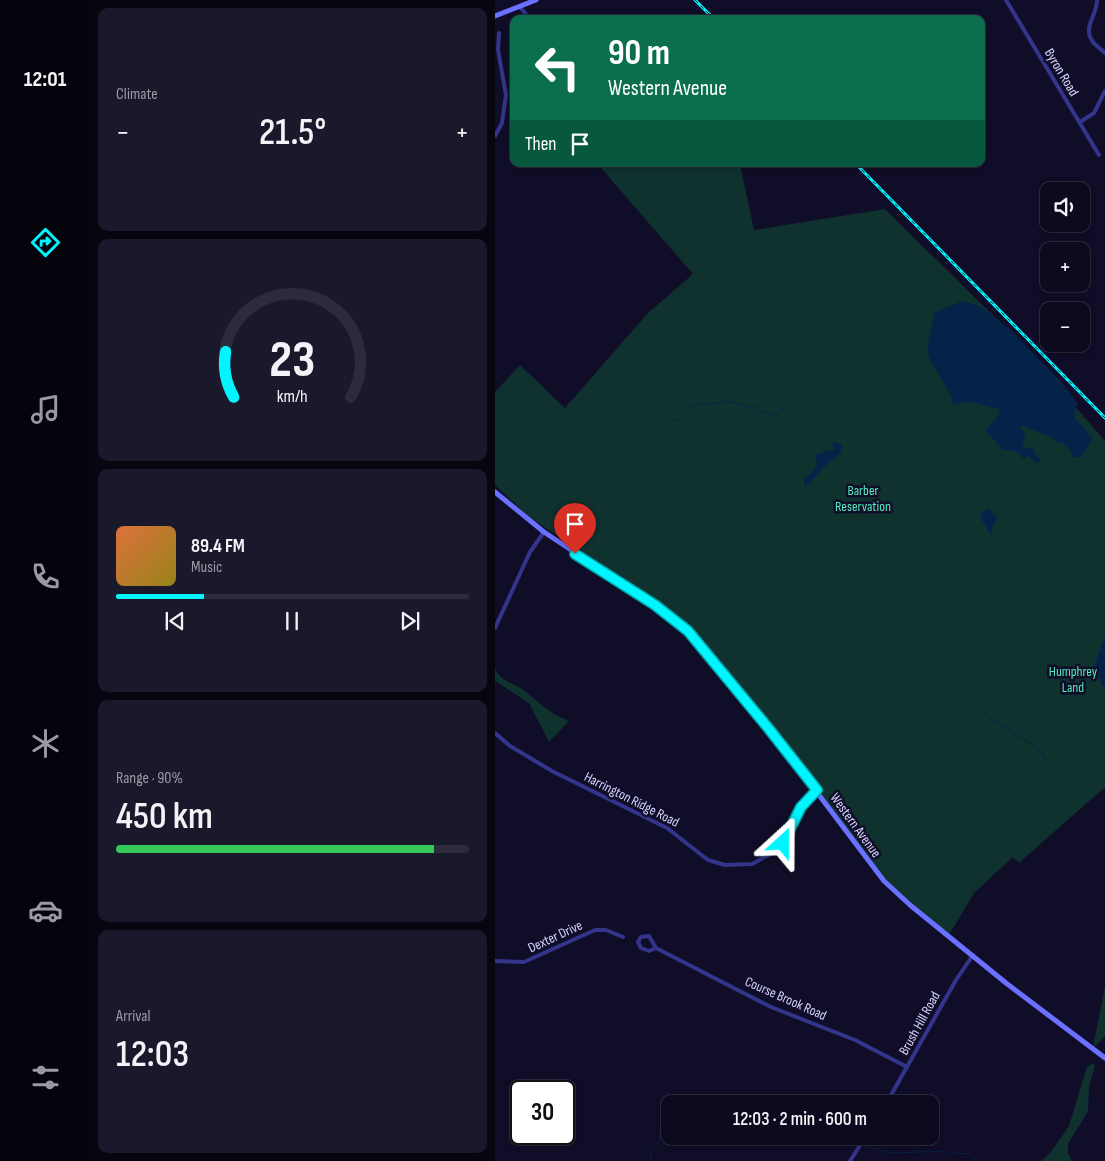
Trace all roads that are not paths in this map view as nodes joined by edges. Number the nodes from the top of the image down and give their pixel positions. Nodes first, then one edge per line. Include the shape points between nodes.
1 (536, 0) edge
2 (1006, 0) edge
3 (1097, 0) edge
4 (519, 6) junction
5 (527, 15) edge
6 (495, 16) edge
7 (499, 32) dead end
8 (1105, 53) edge
9 (1105, 92) edge
10 (1080, 122) junction
11 (495, 136) edge
12 (1099, 155) dead end
13 (495, 492) edge
14 (544, 532) junction
15 (495, 628) edge
16 (495, 733) edge
17 (817, 790) junction
18 (623, 937) dead end
19 (656, 948) junction
20 (973, 955) junction
21 (495, 961) edge
22 (1105, 1058) edge
23 (907, 1067) junction
24 (891, 1095) edge
25 (860, 1145) edge
26 (850, 1161) edge

1 - 4 street
2 - 10 street, Byron Road
3 - 8 street via 1088,25 1089,34 1093,44
4 - 5 street
4 - 6 street
7 - 11 street via 498,50 506,95 502,122
9 - 10 street via 1094,113
10 - 12 street, Byron Road
13 - 14 street, Western Avenue
14 - 15 street via 530,552
14 - 17 street, Western Avenue via 655,605 688,631
16 - 17 street, Harrington Ridge Road via 552,771 667,828 708,860 725,865 752,864 775,850 788,836 801,807
17 - 20 street, Western Avenue via 884,881
18 - 21 street, Dexter Drive via 606,930 595,930 524,962
19 - 19 street, Course Brook Road via 649,951 641,948 638,942 641,937 649,936
19 - 23 street, Course Brook Road via 771,1007 855,1040
20 - 22 street, Western Avenue
20 - 23 street, Brush Hill Road
23 - 24 street, Brush Hill Road
25 - 26 street

